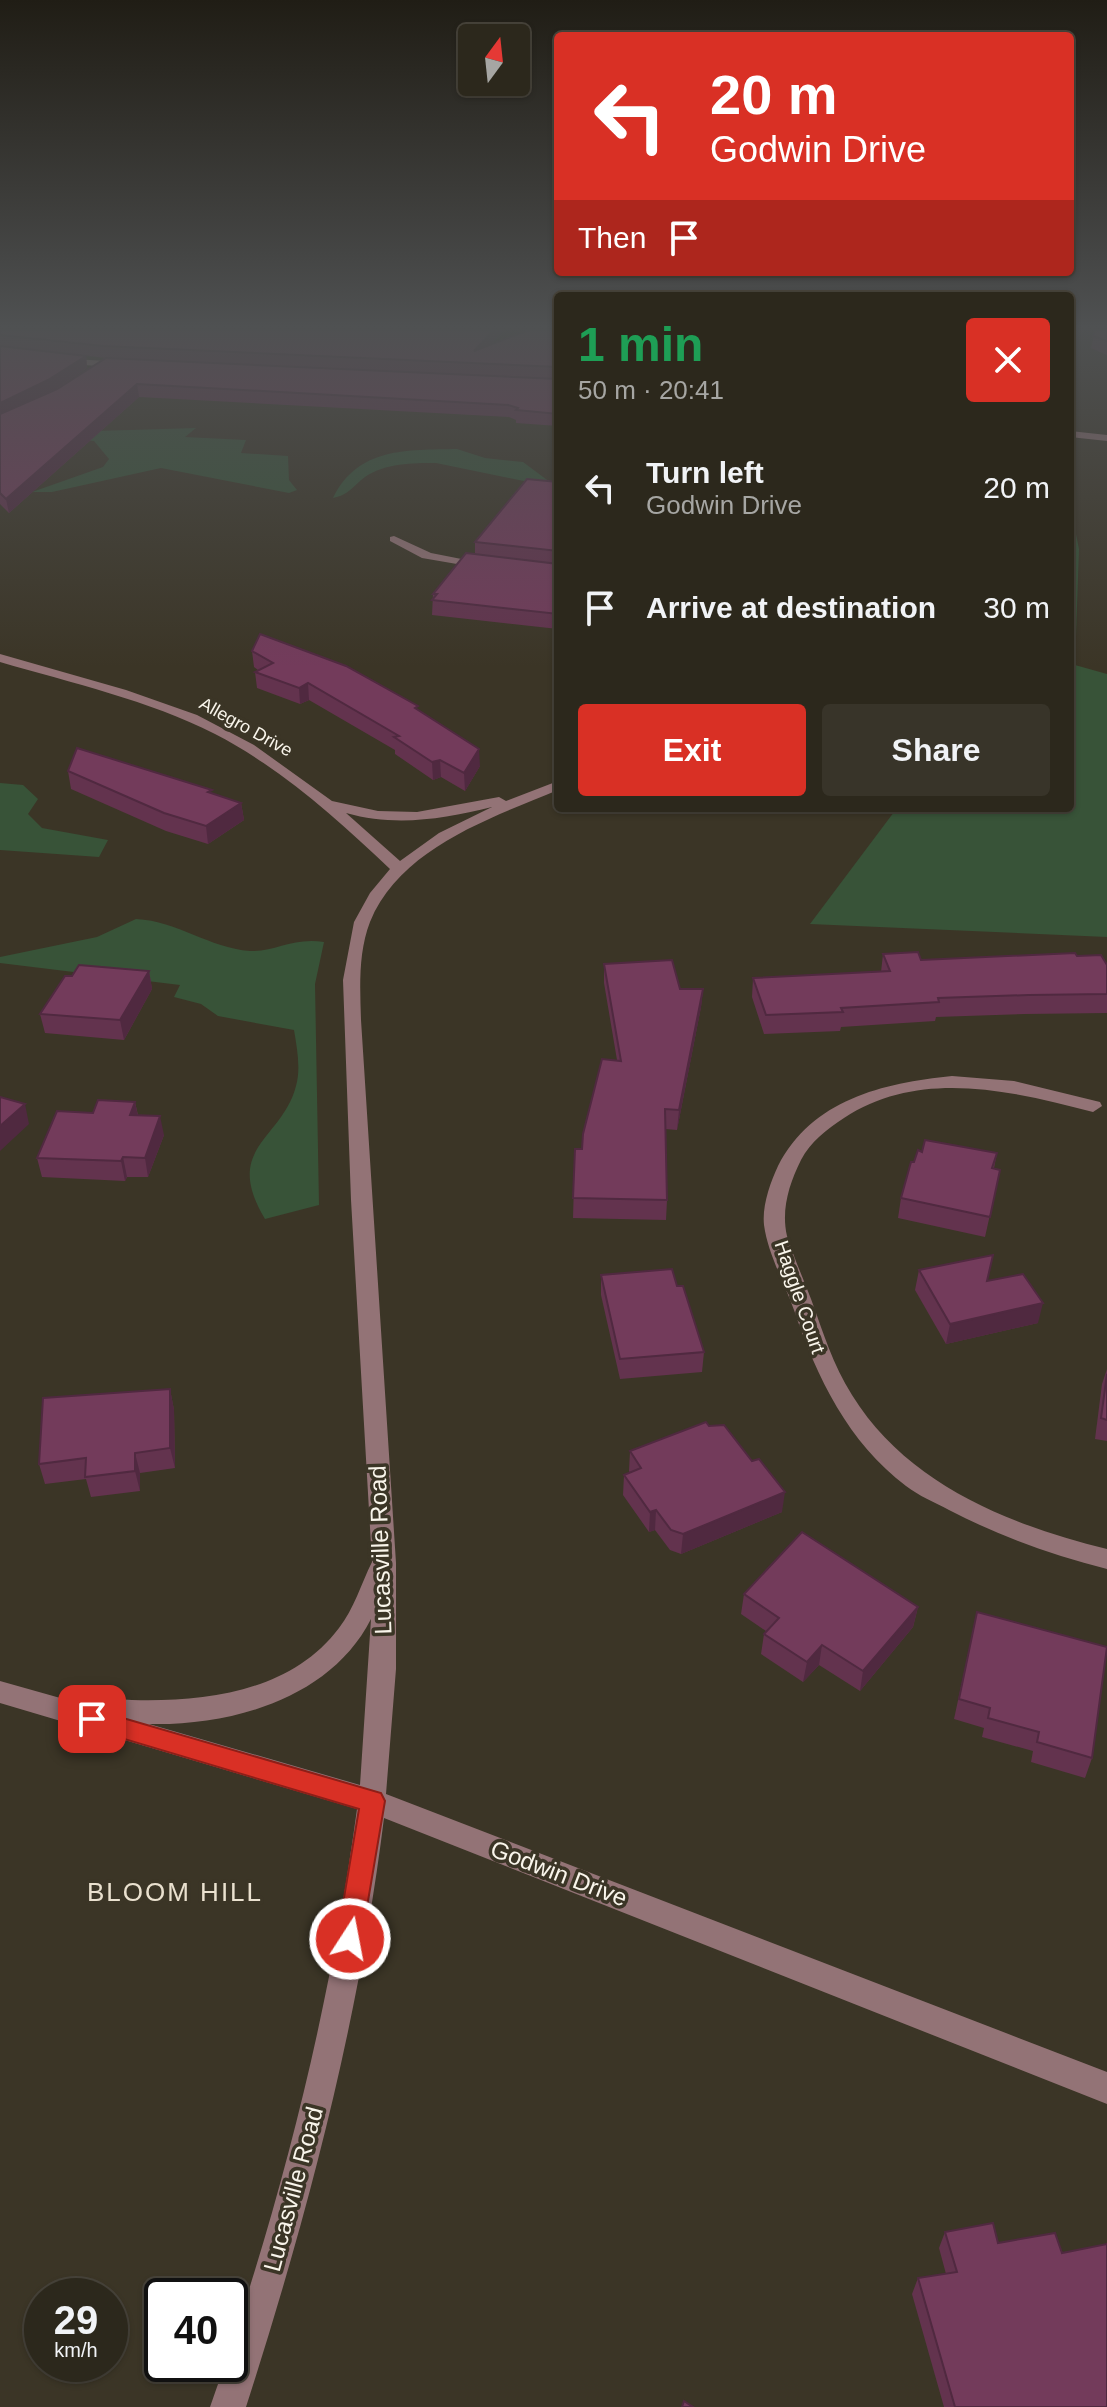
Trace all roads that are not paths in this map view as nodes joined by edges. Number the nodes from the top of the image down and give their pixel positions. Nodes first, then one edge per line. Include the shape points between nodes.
1 (394, 539) dead end
2 (496, 566) edge
3 (0, 658) edge
4 (551, 788) edge
5 (328, 802) junction
6 (398, 868) junction
7 (1093, 1106) dead end
8 (1107, 1559) edge
9 (384, 1561) junction
10 (0, 1692) edge
11 (37, 1703) junction
12 (372, 1801) junction
13 (1107, 2088) edge
14 (228, 2407) edge

1 - 2 street via 429,557
3 - 5 street, Allegro Drive via 192,719 235,739
4 - 5 street via 405,819 362,814
4 - 6 street, Lucasville Road via 473,823
5 - 6 street, Allegro Drive
6 - 9 street, Lucasville Road via 370,902 353,966 357,1156
7 - 8 street, Haggle Court via 987,1083 910,1086 875,1095 833,1114 803,1138 781,1176 774,1221 826,1374 860,1427 915,1481 988,1520
9 - 11 street via 342,1643 260,1696 175,1714
9 - 12 street, Lucasville Road via 383,1676
10 - 11 street, Godwin Drive
11 - 12 street, Godwin Drive
12 - 13 street, Godwin Drive
12 - 14 street, Lucasville Road via 321,2089

